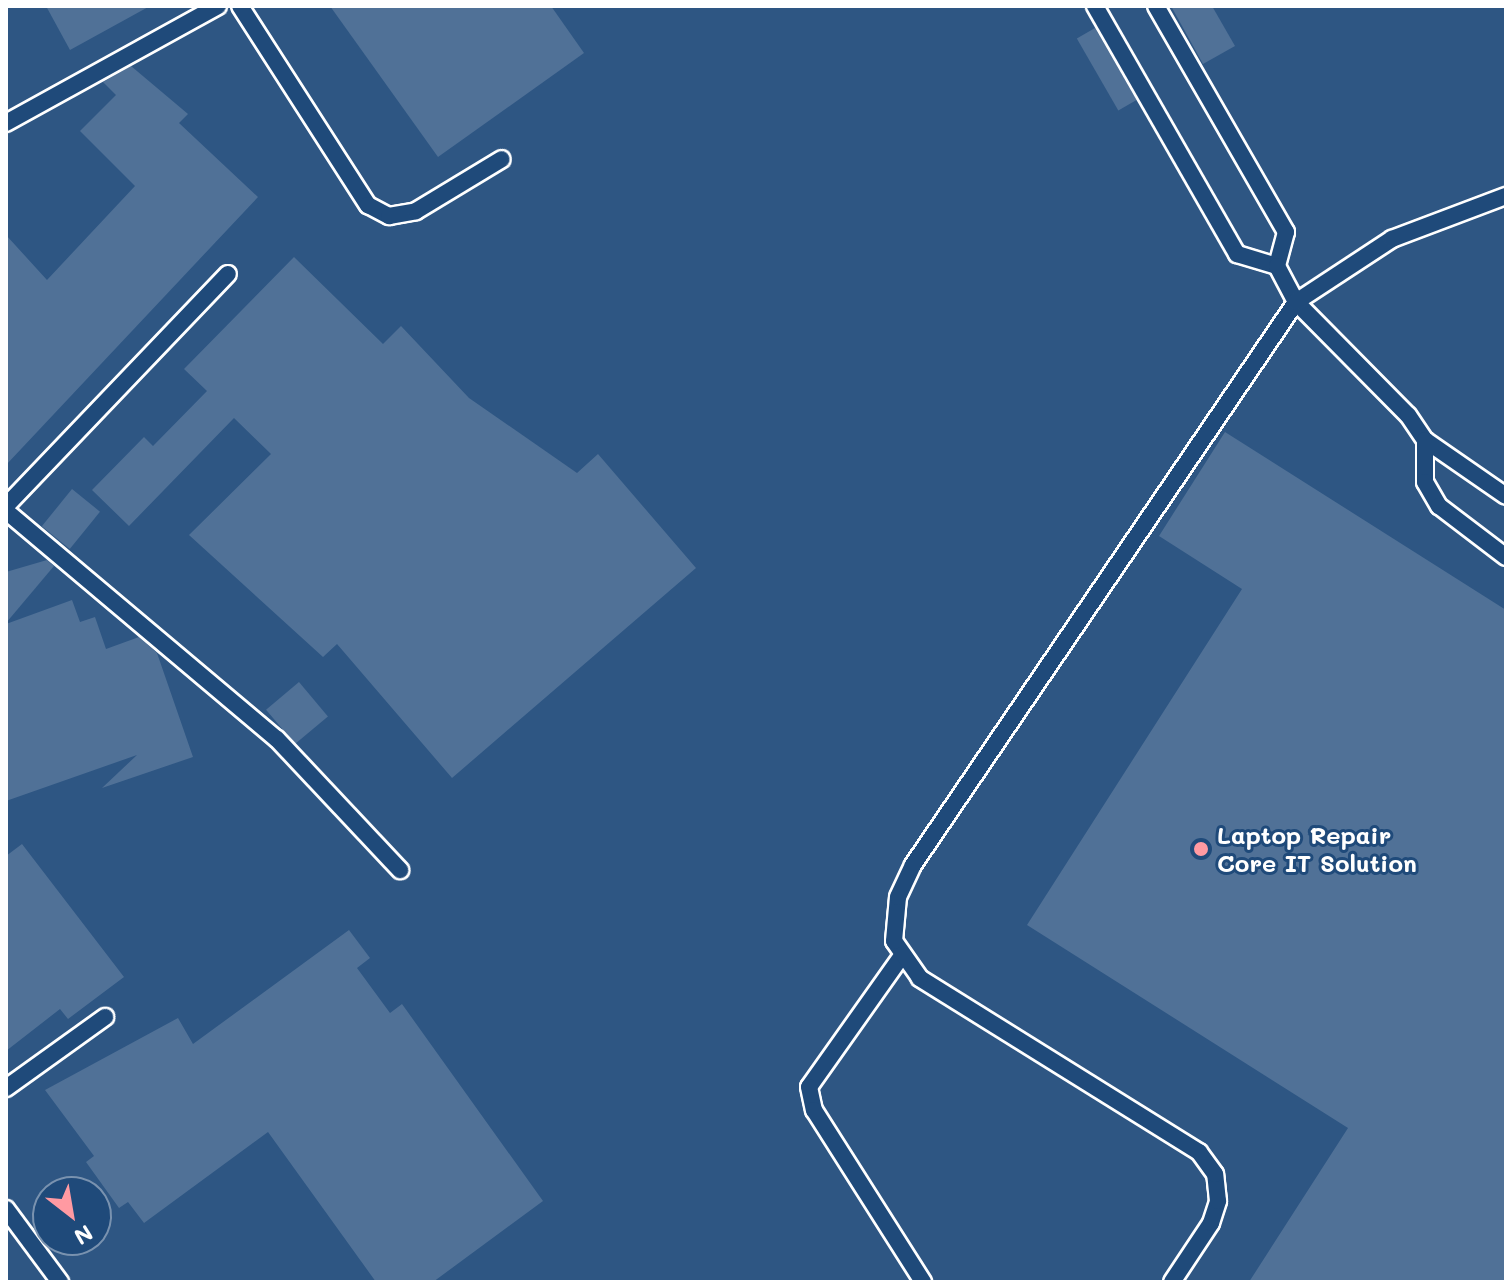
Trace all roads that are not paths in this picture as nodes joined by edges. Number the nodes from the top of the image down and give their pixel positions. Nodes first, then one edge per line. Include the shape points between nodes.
1 (218, 6) edge
2 (240, 6) edge
3 (1095, 6) edge
4 (1156, 6) edge
5 (6, 123) edge
6 (502, 159) dead end
7 (1506, 196) edge
8 (1277, 266) junction
9 (228, 274) dead end
10 (1296, 302) junction
11 (1425, 440) junction
12 (1506, 496) edge
13 (6, 508) edge
14 (1506, 557) edge
15 (400, 870) dead end
16 (901, 957) junction
17 (105, 1017) dead end
18 (6, 1088) edge
19 (6, 1209) edge
20 (60, 1282) edge
21 (923, 1282) edge
22 (1172, 1282) edge

1 - 5 lane
2 - 6 lane via 368,205 389,216 416,211
3 - 8 lane via 1237,254
4 - 8 lane via 1286,232
7 - 10 lane via 1392,239
8 - 10 lane
9 - 13 lane
10 - 11 lane via 1408,415
10 - 16 lane via 913,865 893,923
11 - 12 lane
11 - 14 lane via 1425,482 1439,506
13 - 15 lane via 277,739
16 - 21 lane via 809,1087 814,1110
16 - 22 lane via 920,978 1199,1152 1215,1174 1218,1201
17 - 18 lane
19 - 20 lane

